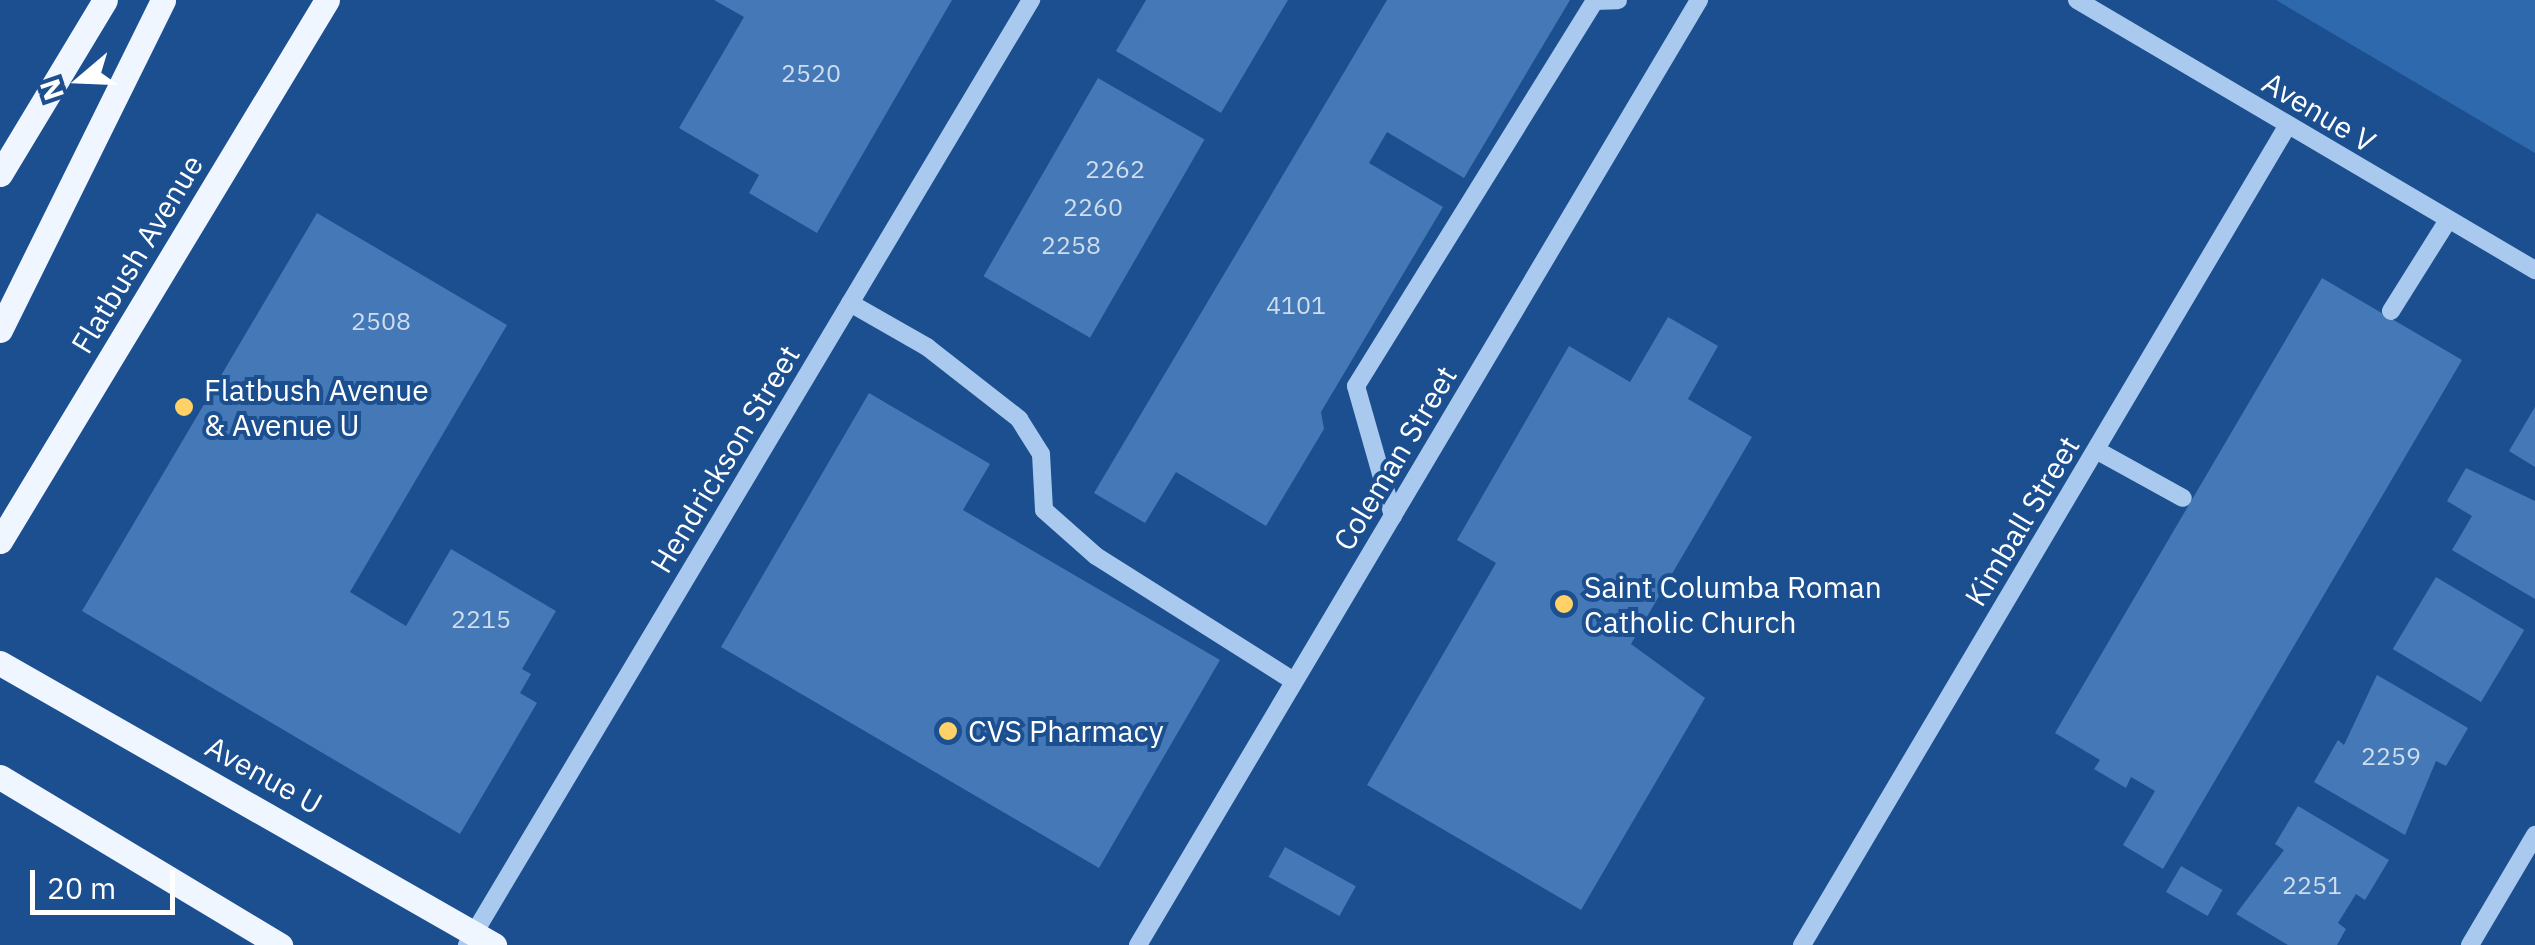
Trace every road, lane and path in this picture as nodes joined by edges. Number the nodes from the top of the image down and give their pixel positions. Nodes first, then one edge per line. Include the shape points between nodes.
1 (106, 0) edge
2 (163, 0) edge
3 (327, 0) edge
4 (1031, 0) edge
5 (1618, 0) edge
6 (1699, 0) edge
7 (2077, 0) edge
8 (2288, 126) junction
9 (0, 174) edge
10 (2448, 220) junction
11 (2535, 270) edge
12 (850, 303) junction
13 (2392, 311) dead end
14 (0, 330) edge
15 (2096, 450) junction
16 (2183, 498) dead end
17 (1393, 516) junction
18 (0, 541) edge
19 (0, 663) edge
20 (1294, 682) junction
21 (0, 777) edge
22 (2535, 836) edge
23 (479, 940) edge
24 (280, 945) edge
25 (1138, 945) edge
26 (1802, 945) edge
27 (2470, 945) edge

1 - 9 main road
2 - 14 main road
3 - 18 main road, Flatbush Avenue
4 - 12 street, Hendrickson Street
5 - 17 street via 1596,1 1356,386
6 - 17 street, Coleman Street
7 - 8 street, Avenue V
8 - 10 street, Avenue V
8 - 15 street, Kimball Street
10 - 11 street, Avenue V
10 - 13 street
12 - 20 street via 927,347 1019,419 1041,454 1044,510 1096,556
12 - 23 street, Hendrickson Street
15 - 16 street
15 - 26 street, Kimball Street
17 - 20 street, Coleman Street
19 - 23 main road, Avenue U
20 - 25 street, Coleman Street
21 - 24 main road
22 - 27 street

